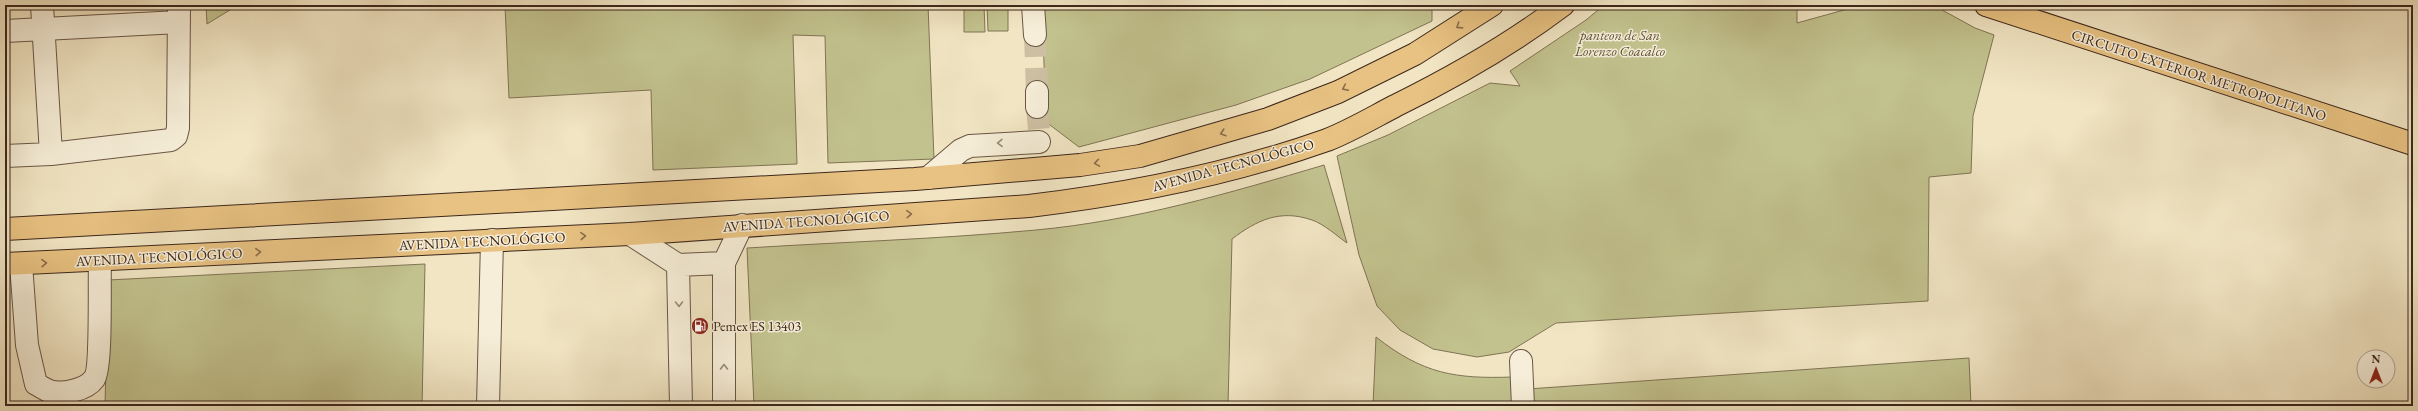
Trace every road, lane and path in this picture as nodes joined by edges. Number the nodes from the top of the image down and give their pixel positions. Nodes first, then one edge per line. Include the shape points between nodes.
1 (42, 5) edge
2 (1033, 5) edge
3 (1492, 5) edge
4 (1563, 5) edge
5 (1986, 5) edge
6 (179, 14) edge
7 (44, 30) junction
8 (5, 32) edge
9 (1034, 35) tunnel mouth
10 (2413, 144) edge
11 (51, 154) junction
12 (5, 156) edge
13 (1039, 170) junction
14 (928, 178) junction
15 (742, 225) junction
16 (5, 229) edge
17 (630, 234) junction
18 (492, 240) junction
19 (100, 261) junction
20 (724, 263) junction
21 (13, 264) edge
22 (678, 265) junction
23 (1521, 360) dead end
24 (488, 406) edge
25 (681, 406) edge
26 (724, 406) edge
27 (1523, 406) edge

1 - 7 lane
2 - 9 lane
3 -> 13 main road via 1415,54 1338,92 1268,119 1140,156
15 -> 4 main road, AVENIDA TECNOLÓGICO via 1029,206 1144,189 1210,174 1342,133 1488,57
5 - 10 main road, CIRCUITO EXTERIOR METROPOLITANO
6 - 7 lane
6 - 11 lane via 176,136 170,140 140,146
7 - 8 lane
7 - 11 lane
11 - 12 lane
13 - 14 main road
13 -> 14 lane via 1039,135 970,146 961,150
14 - 16 main road
15 - 17 main road, AVENIDA TECNOLÓGICO
15 - 20 lane
18 -> 17 main road, AVENIDA TECNOLÓGICO
17 - 22 lane
19 -> 18 main road, AVENIDA TECNOLÓGICO
18 - 24 lane
21 -> 19 main road, AVENIDA TECNOLÓGICO
19 - 21 lane via 99,360 95,378 87,386 63,392 50,391 36,384
20 - 22 lane
26 -> 20 lane
22 -> 25 lane
23 - 27 lane

